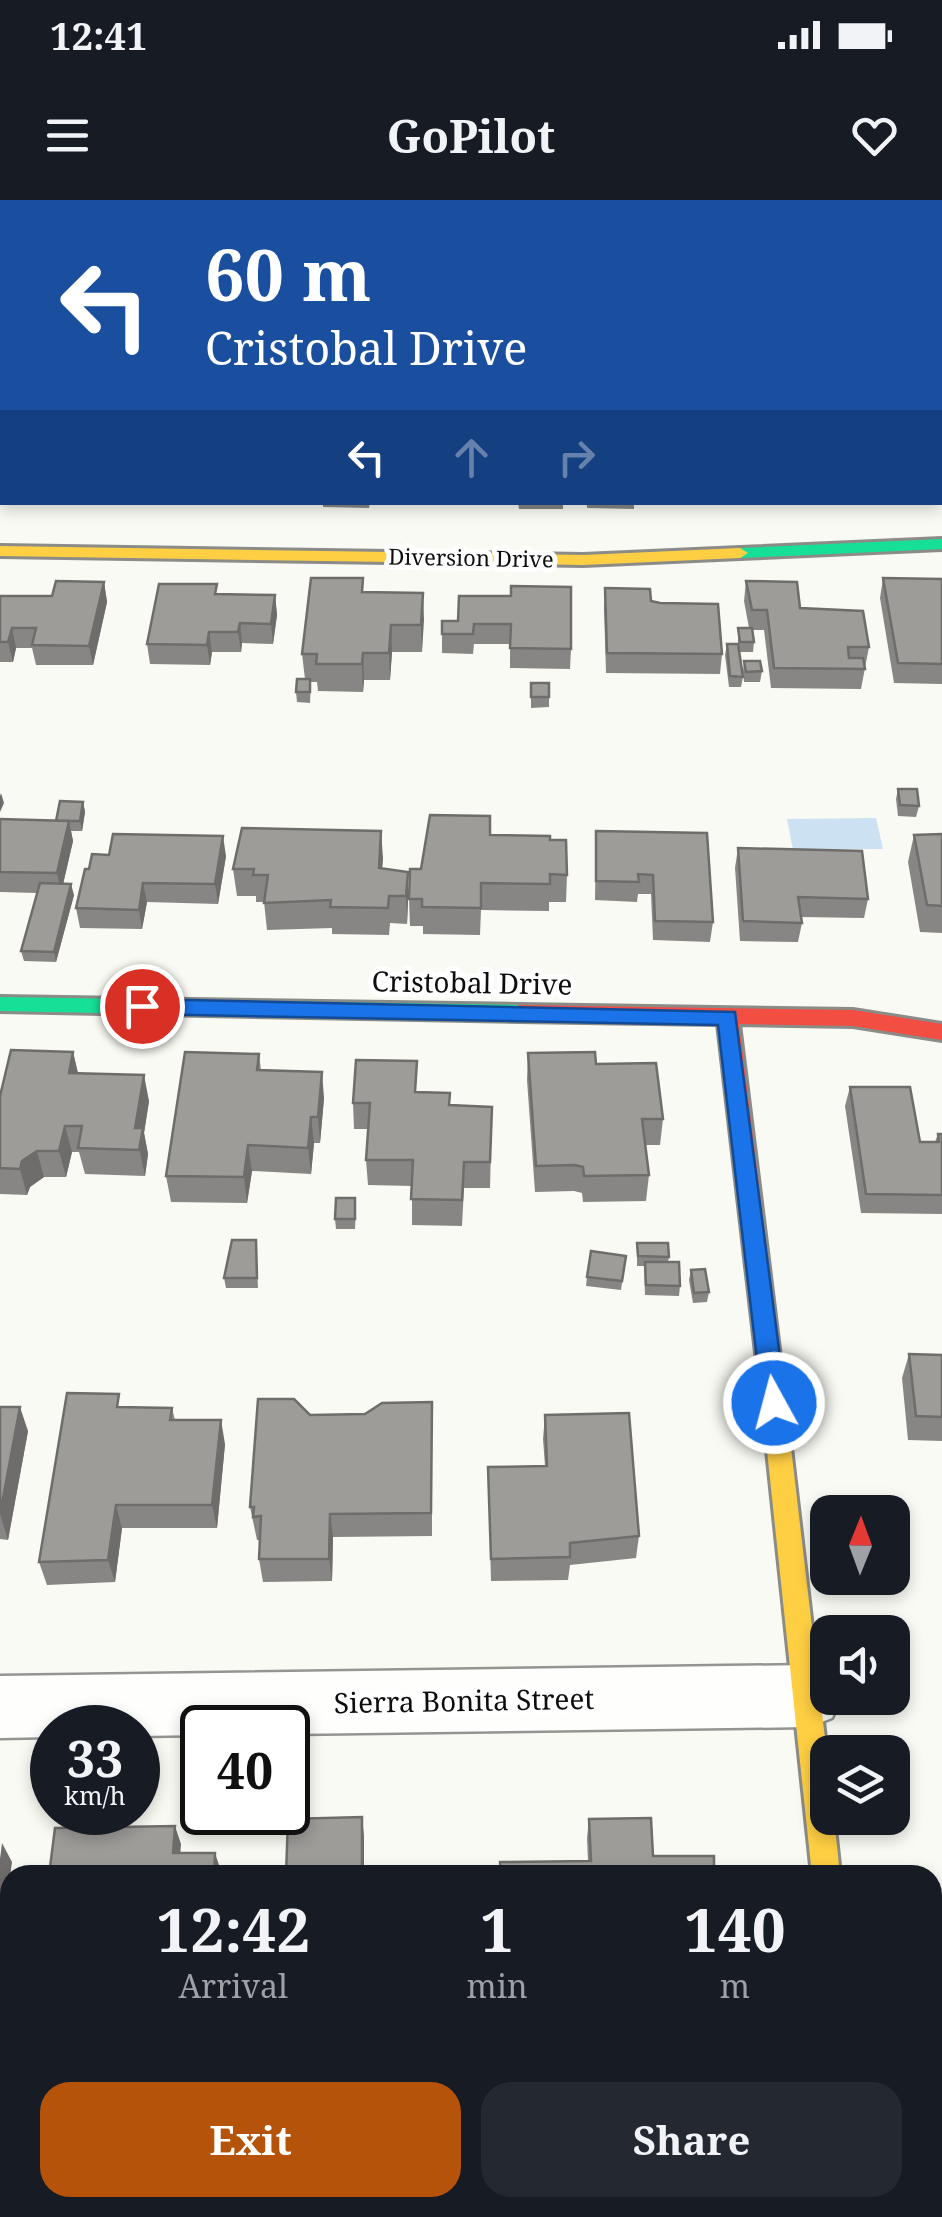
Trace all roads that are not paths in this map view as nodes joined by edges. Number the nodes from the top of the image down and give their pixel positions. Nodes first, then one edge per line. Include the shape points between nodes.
1 (942, 544) edge
2 (0, 550) edge
3 (0, 1004) edge
4 (728, 1018) junction
5 (942, 1032) edge
6 (809, 1696) junction
7 (0, 1707) edge
8 (825, 1865) edge

1 - 2 street, Diversion Drive via 582,560
3 - 4 street, Cristobal Drive
4 - 5 street, Cristobal Drive via 853,1018
4 - 6 street
6 - 7 street, Sierra Bonita Street
6 - 8 street

